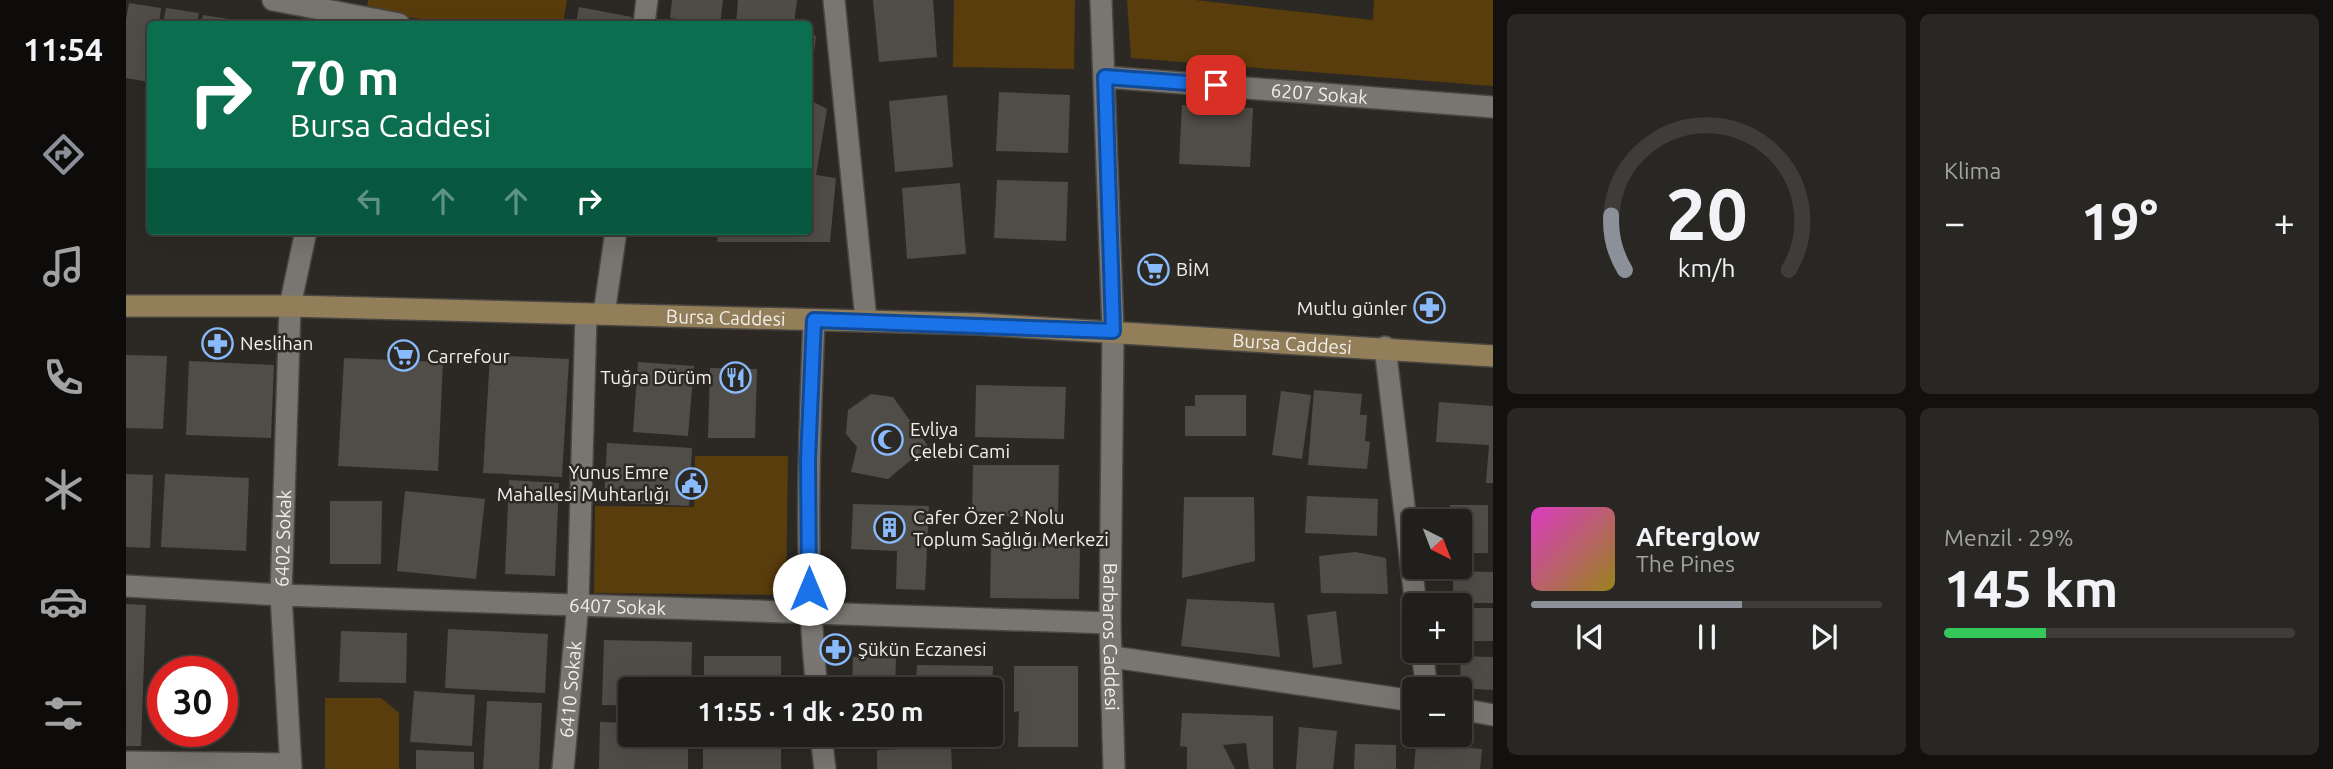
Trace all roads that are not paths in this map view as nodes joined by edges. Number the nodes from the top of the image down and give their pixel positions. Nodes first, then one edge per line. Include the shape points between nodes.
1 (273, 0) edge
2 (647, 0) edge
3 (834, 0) edge
4 (1101, 0) edge
5 (353, 14) edge
6 (385, 21) edge
7 (644, 21) edge
8 (1105, 77) junction
9 (1493, 107) edge
10 (305, 235) edge
11 (615, 235) edge
12 (126, 306) edge
13 (290, 306) junction
14 (595, 314) junction
15 (814, 320) junction
16 (866, 320) junction
17 (1113, 331) junction
18 (1385, 347) junction
19 (1493, 356) edge
20 (126, 586) edge
21 (1414, 593) edge
22 (281, 595) junction
23 (578, 603) junction
24 (809, 615) junction
25 (1110, 623) junction
26 (1113, 656) junction
27 (816, 677) edge
28 (1402, 699) edge
29 (1472, 711) edge
30 (1493, 715) edge
31 (822, 747) edge
32 (126, 762) edge
33 (290, 767) edge
34 (563, 769) edge
35 (825, 769) edge
36 (1114, 769) edge

1 - 5 street
2 - 7 street
3 - 16 street
4 - 8 street, Barbaros Caddesi
5 - 6 street
8 - 9 street, 6207 Sokak
8 - 17 street, Barbaros Caddesi
10 - 13 street, 6402 Sokak
11 - 14 street, 6410 Sokak
12 - 13 main road, Bursa Caddesi
13 - 14 main road, Bursa Caddesi
13 - 22 street, 6402 Sokak
14 - 15 main road, Bursa Caddesi
14 - 23 street, 6410 Sokak
15 - 16 main road, Bursa Caddesi
15 - 24 street via 808,460
16 - 17 main road, Bursa Caddesi
17 - 18 main road, Bursa Caddesi
17 - 25 street, Barbaros Caddesi
18 - 19 main road, Bursa Caddesi
18 - 21 street
20 - 22 street, 6407 Sokak
22 - 23 street, 6407 Sokak
22 - 33 street, 6402 Sokak
23 - 24 street, 6407 Sokak
23 - 34 street, 6410 Sokak
24 - 25 street, 6407 Sokak
24 - 27 street
25 - 26 street, Barbaros Caddesi
26 - 28 street
26 - 36 street, Barbaros Caddesi
29 - 30 street
31 - 35 street
32 - 33 street

